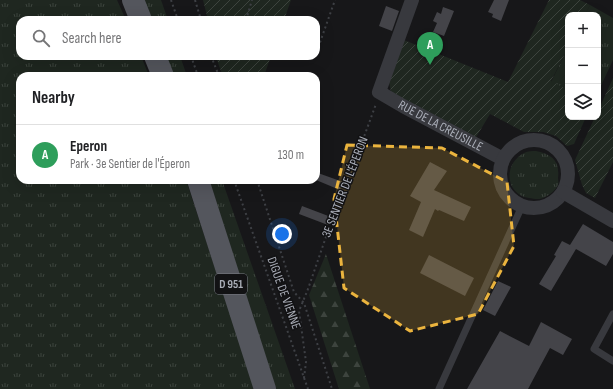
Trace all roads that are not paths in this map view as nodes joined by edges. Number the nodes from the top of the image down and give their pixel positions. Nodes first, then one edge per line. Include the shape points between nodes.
1 (133, 0) edge
2 (412, 0) edge
3 (139, 16) edge
4 (157, 60) edge
5 (161, 72) edge
6 (503, 159) junction
7 (199, 184) edge
8 (563, 192) junction
9 (522, 206) junction
10 (613, 221) edge
11 (613, 314) edge
12 (613, 361) edge
13 (265, 389) edge
14 (439, 389) edge

1 - 3 main road
2 - 6 street, RUE DE LA CREUSILLE via 379,92
4 - 5 main road
6 - 8 street via 509,150 529,140 551,144 565,161 568,171
6 - 9 street via 500,182 504,192 512,201
7 - 13 main road, D 951
8 - 9 street via 545,206
8 - 10 street
9 - 14 lane
11 - 12 lane via 594,349

